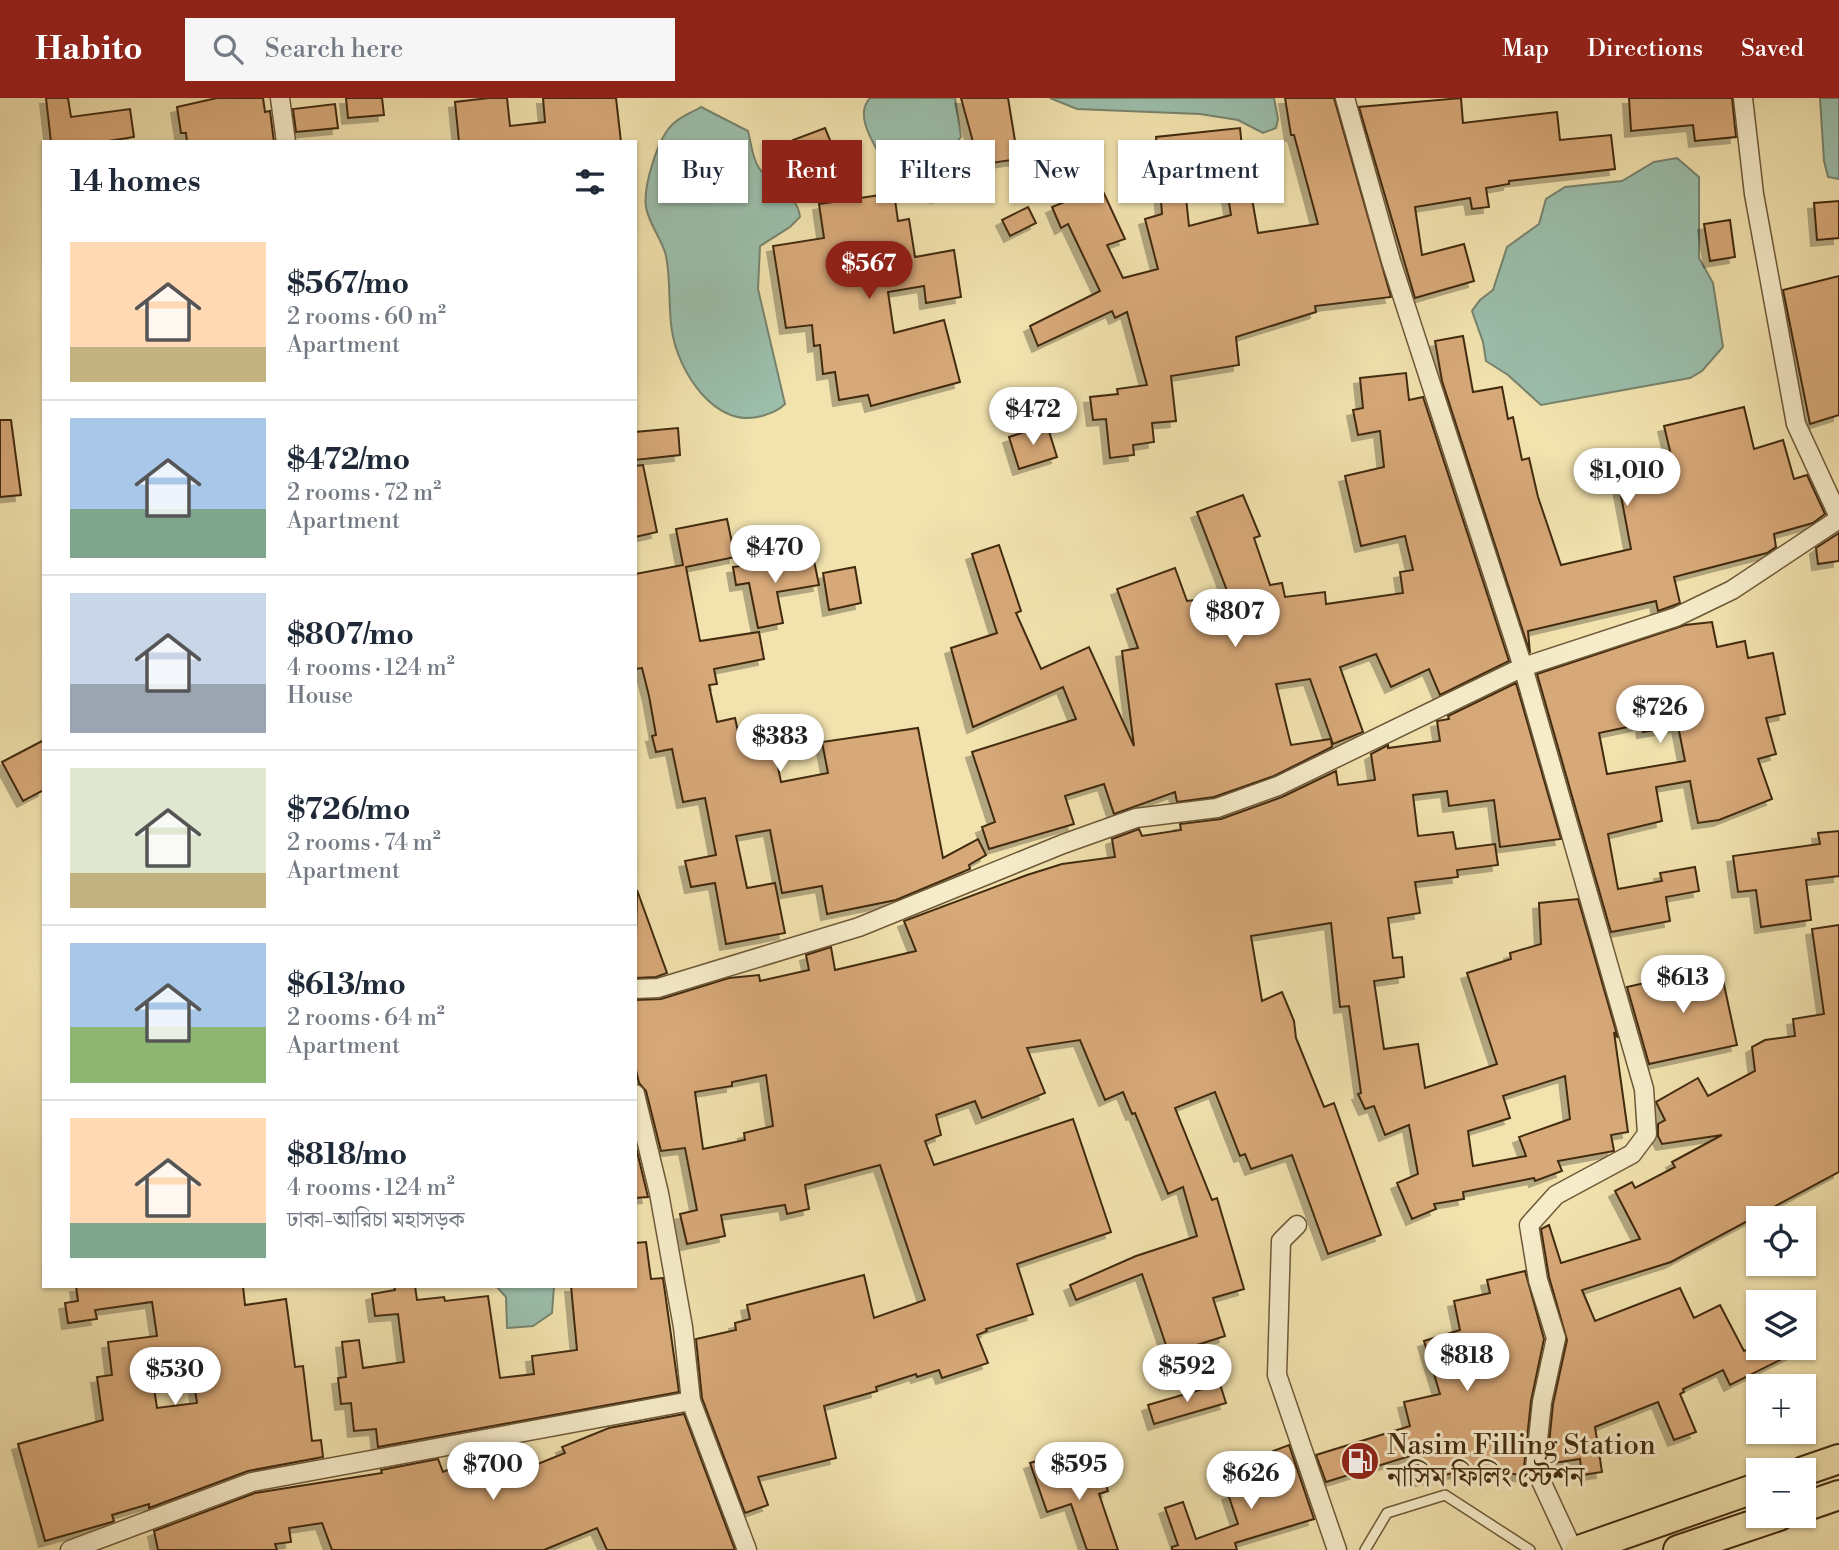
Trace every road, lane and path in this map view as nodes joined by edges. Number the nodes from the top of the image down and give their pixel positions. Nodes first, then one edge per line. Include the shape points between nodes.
1 (280, 98) edge
2 (1345, 98) edge
3 (1743, 98) edge
4 (286, 140) edge
5 (1839, 518) edge
6 (1523, 667) junction
7 (637, 989) edge
8 (637, 1102) edge
9 (1297, 1225) dead end
10 (691, 1401) junction
11 (1839, 1459) edge
12 (1816, 1467) edge
13 (1746, 1492) edge
14 (1839, 1495) edge
15 (1816, 1503) edge
16 (1746, 1527) edge
17 (69, 1550) edge
18 (747, 1550) edge
19 (1338, 1550) edge
20 (1365, 1550) edge
21 (1530, 1550) edge
22 (1573, 1550) edge
23 (1579, 1550) edge
24 (1678, 1550) edge

1 - 4 street
2 - 6 street via 1391,261
3 - 5 street via 1754,194 1796,424
5 - 6 street via 1732,590 1676,617
6 - 7 street via 1278,786 1229,804 1136,818 859,928 658,988
6 - 22 street via 1644,1089 1647,1134 1632,1154 1556,1195 1530,1226 1538,1280 1556,1338 1542,1402 1535,1468
8 - 10 street via 659,1193
9 - 19 street via 1281,1241 1277,1375
10 - 17 street via 252,1482
10 - 18 street
11 - 12 highway
13 - 23 highway
14 - 15 highway
16 - 24 highway
20 - 21 lane via 1387,1513 1445,1495

